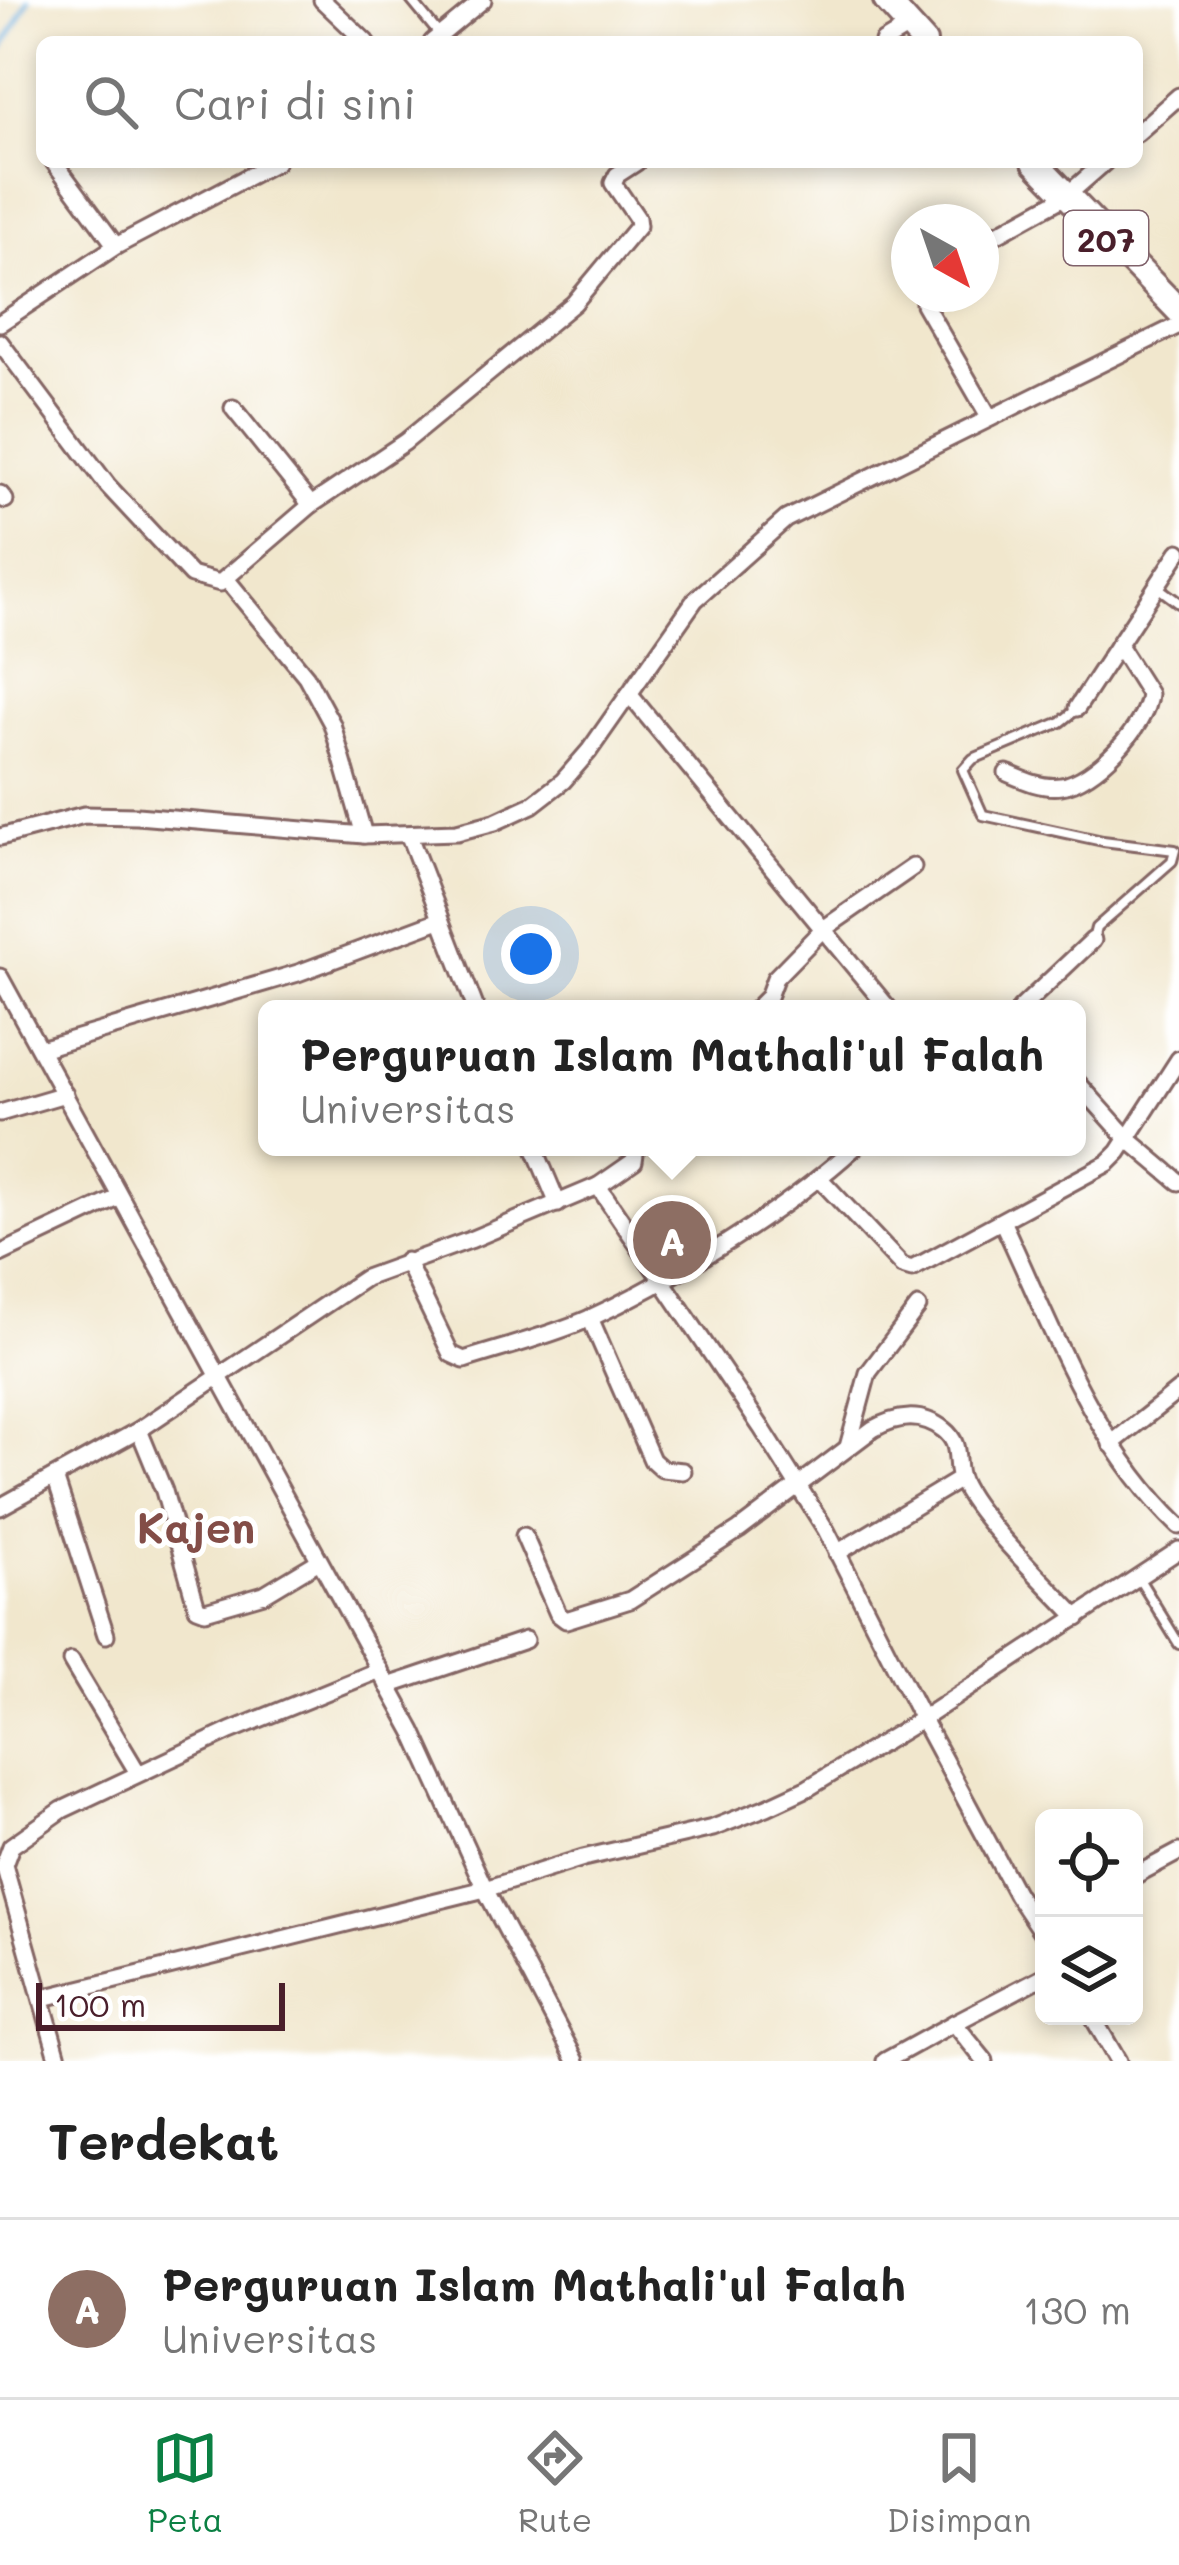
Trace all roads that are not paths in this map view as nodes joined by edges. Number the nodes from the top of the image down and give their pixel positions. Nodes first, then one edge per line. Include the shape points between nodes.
1 (322, 0) edge
2 (411, 0) edge
3 (483, 0) edge
4 (886, 0) edge
5 (917, 34) edge
6 (359, 36) edge
7 (435, 36) edge
8 (438, 36) edge
9 (1179, 96) edge
10 (1143, 128) edge
11 (58, 168) edge
12 (263, 168) edge
13 (628, 168) edge
14 (1040, 168) edge
15 (1098, 168) edge
16 (1066, 196) junction
17 (999, 233) edge
18 (116, 246) junction
19 (1175, 300) edge
20 (928, 312) edge
21 (0, 323) edge
22 (1179, 325) edge
23 (0, 342) edge
24 (232, 408) dead end
25 (990, 418) junction
26 (310, 505) junction
27 (1179, 552) edge
28 (227, 580) junction
29 (1156, 586) junction
30 (1179, 603) edge
31 (1118, 645) junction
32 (628, 694) junction
33 (1077, 709) joint
34 (1007, 773) dead end
35 (2, 832) edge
36 (364, 835) junction
37 (409, 836) junction
38 (913, 867) dead end
39 (440, 920) junction
40 (822, 930) junction
41 (1093, 940) joint
42 (0, 977) edge
43 (472, 1000) edge
44 (765, 1000) edge
45 (881, 1000) edge
46 (1030, 1000) edge
47 (40, 1049) junction
48 (1179, 1059) edge
49 (1086, 1092) edge
50 (65, 1094) junction
51 (0, 1113) edge
52 (1128, 1139) junction
53 (538, 1156) edge
54 (635, 1156) edge
55 (845, 1156) edge
56 (820, 1180) junction
57 (1179, 1182) edge
58 (598, 1186) junction
59 (118, 1198) junction
60 (558, 1204) junction
61 (1002, 1221) junction
62 (0, 1254) edge
63 (406, 1261) junction
64 (661, 1282) junction
65 (918, 1307) dead end
66 (590, 1318) junction
67 (219, 1380) junction
68 (1179, 1390) edge
69 (139, 1430) junction
70 (1111, 1444) junction
71 (848, 1447) junction
72 (683, 1471) dead end
73 (56, 1477) junction
74 (960, 1479) junction
75 (797, 1484) junction
76 (0, 1507) edge
77 (1179, 1526) edge
78 (524, 1537) dead end
79 (1179, 1550) edge
80 (837, 1553) junction
81 (319, 1561) junction
82 (1138, 1577) junction
83 (1078, 1618) junction
84 (106, 1635) dead end
85 (525, 1640) dead end
86 (1179, 1644) edge
87 (71, 1661) dead end
88 (384, 1678) junction
89 (922, 1719) junction
90 (138, 1773) junction
91 (1179, 1852) edge
92 (2, 1866) edge
93 (1143, 1871) edge
94 (485, 1888) junction
95 (1036, 1917) edge
96 (1035, 1981) edge
97 (43, 1998) junction
98 (954, 2023) junction
99 (1097, 2025) edge
100 (59, 2061) edge
101 (576, 2061) edge
102 (885, 2061) edge
103 (985, 2061) edge
104 (1118, 2061) edge

1 - 6 street
2 - 7 lane
3 - 8 street
4 - 5 main road
9 - 10 street
11 - 18 street
12 - 18 street
13 - 26 street via 613,183 638,226 574,303 405,442
14 - 16 main road, 207
15 - 16 street
16 - 17 street
16 - 19 main road, 207
18 - 21 street
20 - 25 street
22 - 25 street
23 - 28 street via 108,486 191,575
24 - 26 street
25 - 32 street via 786,519 695,600
26 - 28 street
27 - 29 street
28 - 36 street via 306,676 332,724
29 - 30 lane
29 - 31 street
31 - 33 street
31 - 34 street via 1149,694 1127,739 1066,786
32 - 37 street via 576,766 532,805 457,832
32 - 40 street
33 - 41 lane via 963,770 987,817 1175,850
35 - 36 street via 84,815
36 - 37 street
37 - 39 street
38 - 40 street
39 - 43 street
39 - 47 street via 298,973
40 - 44 street
40 - 45 street
41 - 46 street
42 - 47 street
47 - 50 street
48 - 52 street
49 - 52 street
50 - 51 street
50 - 59 street
52 - 57 street
52 - 61 street via 1094,1173
53 - 60 street
54 - 58 street
55 - 56 street
56 - 61 street via 904,1269
56 - 64 street
58 - 60 street
58 - 64 street
59 - 62 street
59 - 67 street
60 - 63 street
61 - 70 street
63 - 66 street via 459,1360
63 - 67 street via 365,1278
64 - 66 street
64 - 75 street
65 - 71 street via 868,1373
66 - 72 street via 652,1460
67 - 69 street
67 - 81 street
68 - 70 street
69 - 73 street
69 - 81 street via 196,1608 264,1594
70 - 77 street
71 - 74 street via 897,1418 924,1419 953,1439
71 - 75 street
73 - 76 street
73 - 84 street
74 - 80 street
74 - 83 street
75 - 78 street via 630,1600 566,1620
75 - 80 street
79 - 82 street
80 - 89 street
81 - 88 street
82 - 83 street
82 - 86 lane
83 - 89 street
85 - 88 street
87 - 90 street
88 - 90 street
88 - 94 street
89 - 94 street via 808,1788 713,1828
89 - 95 street
90 - 92 street via 27,1831
91 - 93 street
92 - 97 street
94 - 97 street
94 - 101 street
96 - 98 street
97 - 100 street
98 - 102 street
98 - 103 street
99 - 104 street

